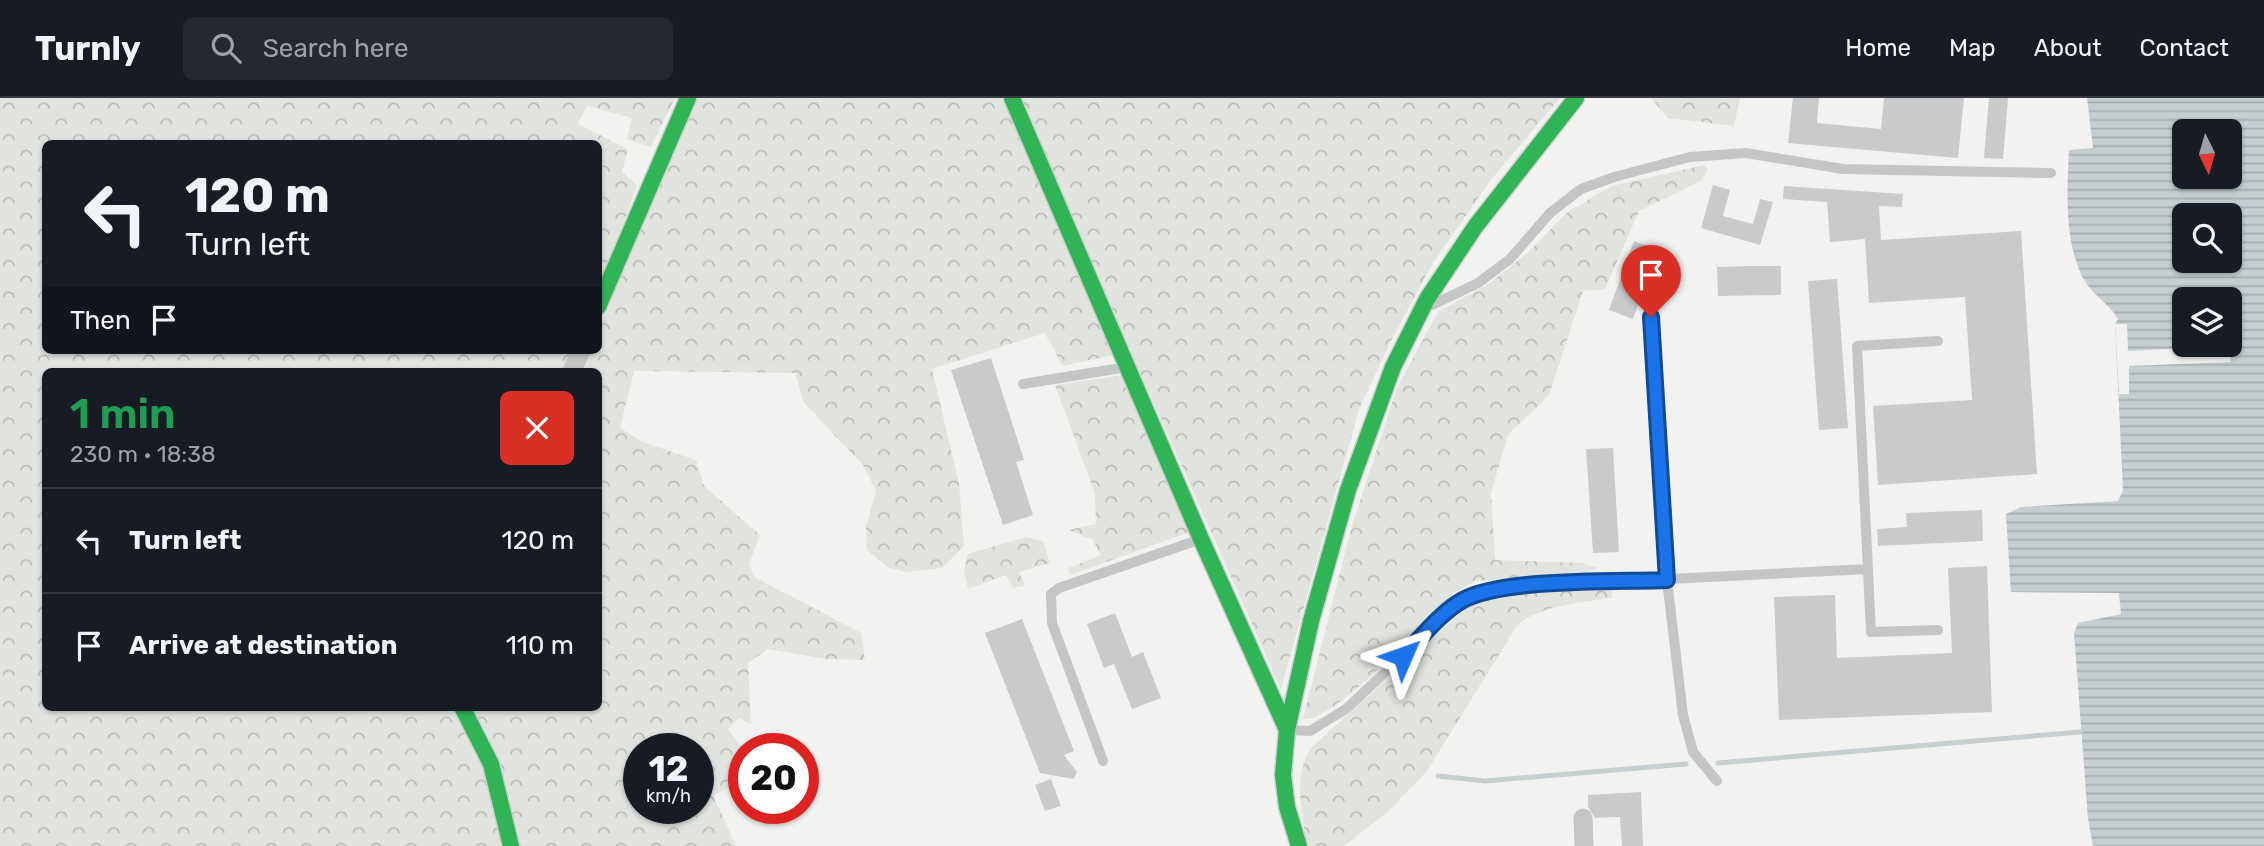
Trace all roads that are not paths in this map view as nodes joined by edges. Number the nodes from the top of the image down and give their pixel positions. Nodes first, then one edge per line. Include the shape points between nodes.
1 (688, 98) edge
2 (1012, 98) edge
3 (1576, 98) edge
4 (2051, 173) dead end
5 (602, 297) edge
6 (1422, 310) junction
7 (1651, 317) dead end
8 (1938, 341) dead end
9 (1128, 367) junction
10 (1023, 384) dead end
11 (1201, 539) junction
12 (1868, 569) junction
13 (1667, 580) junction
14 (1938, 630) dead end
15 (464, 711) edge
16 (1287, 730) junction
17 (1103, 761) dead end
18 (1717, 781) dead end
19 (1583, 818) dead end
20 (511, 846) edge
21 (1299, 846) edge
22 (1584, 846) edge

1 - 5 street
2 - 9 street
3 - 6 street via 1475,227
4 - 6 lane via 1843,169 1746,153 1690,157 1581,189 1550,213 1510,259 1478,283
6 - 16 street via 1393,367 1348,490 1311,621
7 - 13 lane
8 - 12 lane via 1857,346
9 - 10 lane
9 - 11 street
11 - 16 street
11 - 17 lane via 1059,587 1051,594 1052,623
12 - 13 lane
12 - 14 lane via 1871,632
13 - 16 lane via 1507,587 1478,593 1460,601 1324,726
13 - 18 lane via 1683,715 1693,752
15 - 20 street via 491,764
16 - 21 street via 1283,775
19 - 22 street

